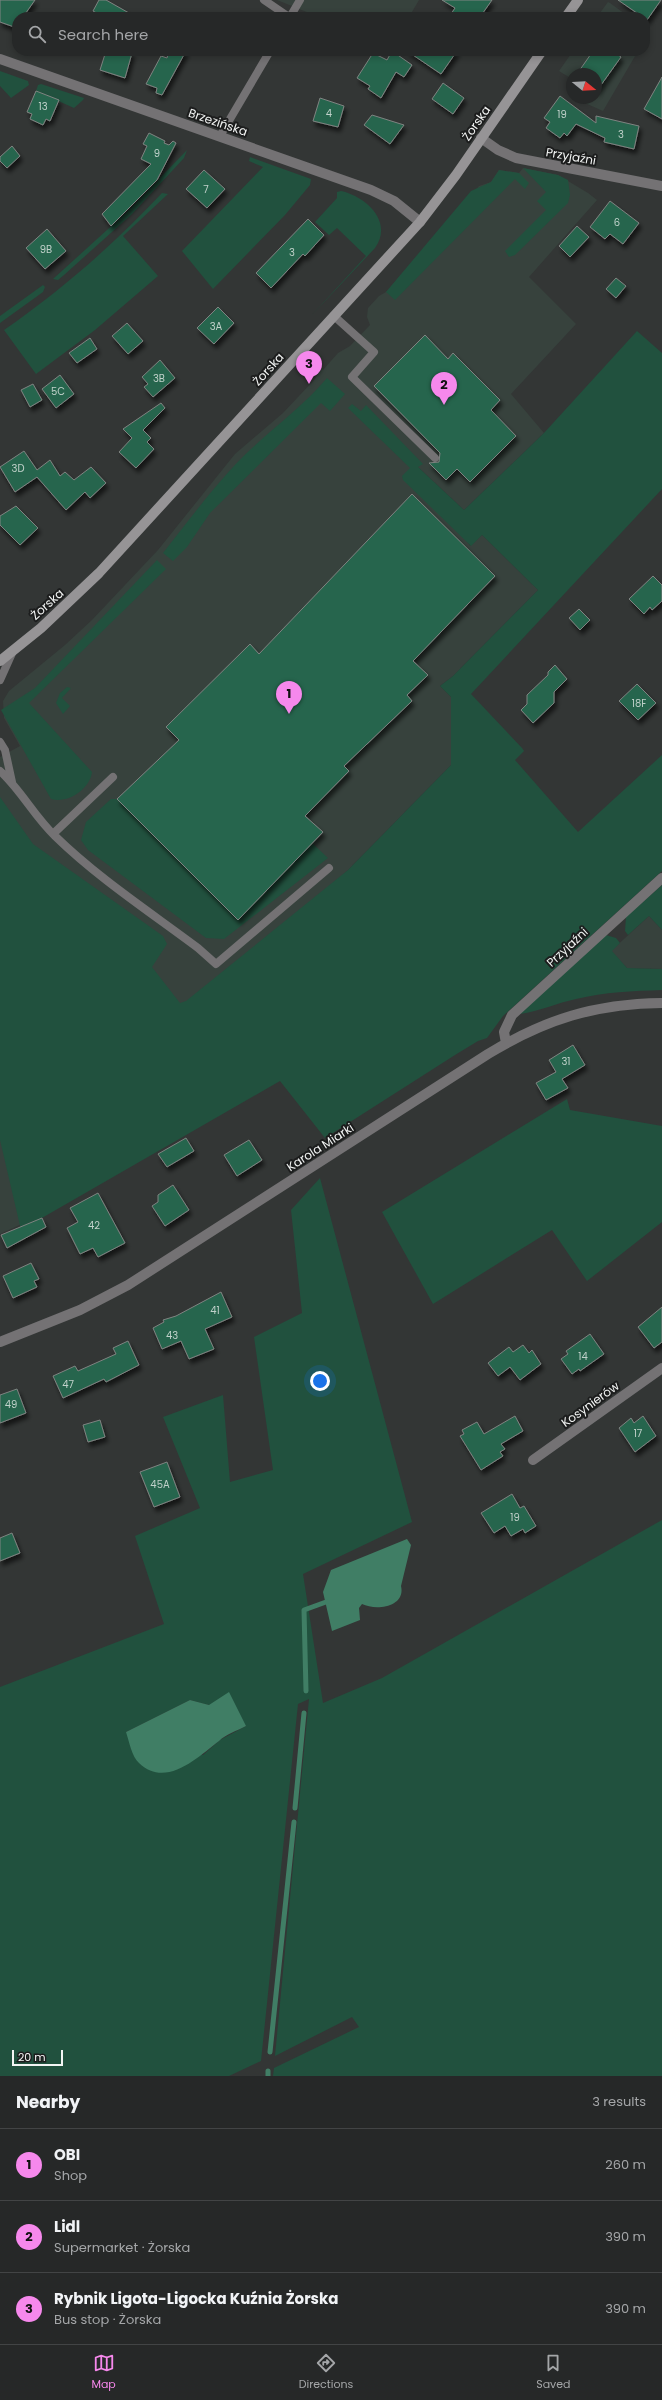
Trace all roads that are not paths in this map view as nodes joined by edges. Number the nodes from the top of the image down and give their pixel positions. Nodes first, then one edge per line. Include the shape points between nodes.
1 (264, 0) edge
2 (300, 0) edge
3 (578, 0) edge
4 (282, 12) edge
5 (293, 12) edge
6 (570, 12) edge
7 (267, 56) edge
8 (538, 56) edge
9 (0, 59) edge
10 (220, 136) junction
11 (481, 138) junction
12 (569, 156) dead end
13 (566, 168) junction
14 (662, 186) edge
15 (420, 222) junction
16 (334, 316) junction
17 (435, 458) dead end
18 (13, 651) junction
19 (0, 661) edge
20 (0, 680) edge
21 (0, 742) edge
22 (0, 771) edge
23 (113, 776) dead end
24 (12, 782) junction
25 (53, 834) junction
26 (329, 868) dead end
27 (662, 878) edge
28 (662, 1002) edge
29 (506, 1043) junction
30 (0, 1342) edge
31 (662, 1368) edge
32 (533, 1460) dead end

1 - 4 lane
2 - 5 lane
3 - 6 main road
7 - 10 lane
8 - 11 main road, Żorska
9 - 10 street, Brzezińska
10 - 15 street, Brzezińska via 376,192 394,201
11 - 13 street, Przyjaźni via 511,156
11 - 15 main road, Żorska
12 - 13 lane
13 - 14 street, Przyjaźni
15 - 16 main road, Żorska
16 - 17 lane via 374,352 352,376
16 - 18 main road, Żorska via 99,573
18 - 19 main road, Żorska
18 - 20 lane
21 - 24 lane via 5,750
22 - 24 lane
23 - 25 lane
24 - 25 lane
25 - 26 lane via 85,863 216,964
27 - 29 street, Przyjaźni via 512,1015 504,1032
28 - 29 street, Karola Miarki via 585,1010 554,1020
29 - 30 street, Karola Miarki via 128,1285 80,1310
31 - 32 street, Kosynierów

